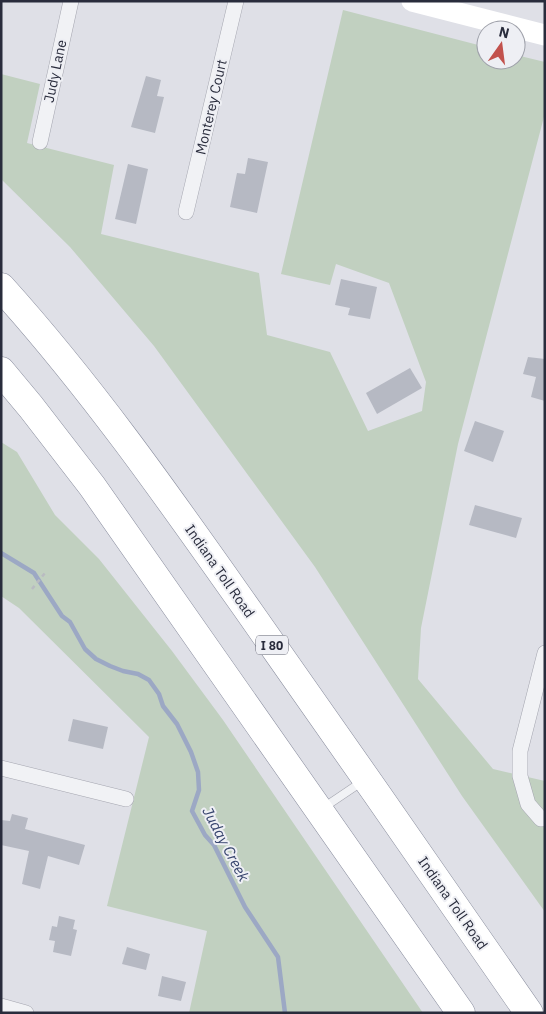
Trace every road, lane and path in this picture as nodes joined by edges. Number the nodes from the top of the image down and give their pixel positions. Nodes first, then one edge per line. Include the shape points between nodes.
1 (71, 1) edge
2 (236, 1) edge
3 (412, 1) edge
4 (545, 35) edge
5 (40, 142) dead end
6 (186, 212) dead end
7 (1, 287) edge
8 (1, 371) edge
9 (45, 573) dead end
10 (32, 589) dead end
11 (545, 653) edge
12 (1, 768) edge
13 (366, 779) junction
14 (126, 799) dead end
15 (319, 810) junction
16 (541, 819) dead end
17 (1, 1006) edge
18 (26, 1013) edge
19 (460, 1013) edge
20 (529, 1013) edge

1 - 5 street, Judy Lane
2 - 6 street, Monterey Court
3 - 4 main road
7 - 13 highway, Indiana Toll Road / I 80 via 127,441
8 - 15 highway via 92,486
9 - 10 path
11 - 16 street via 520,751 520,776 528,804
12 - 14 street
13 - 15 lane
13 - 20 highway, Indiana Toll Road / I 80
15 - 19 highway
17 - 18 street

